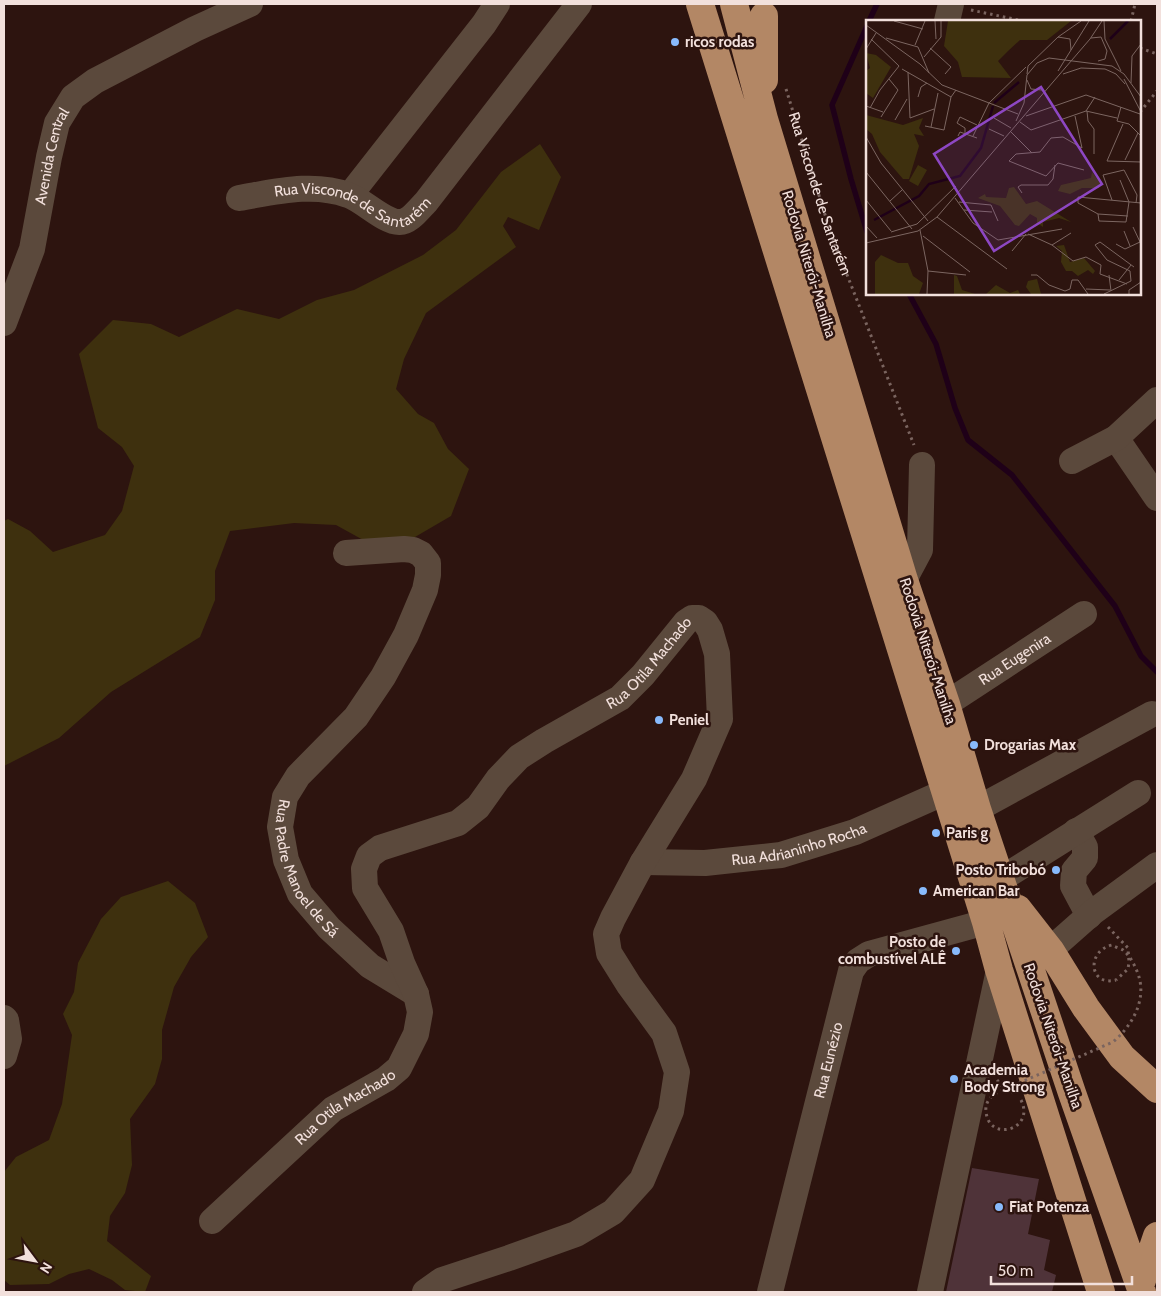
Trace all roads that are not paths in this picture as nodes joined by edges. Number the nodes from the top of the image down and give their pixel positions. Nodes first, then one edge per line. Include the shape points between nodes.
1 (250, 4) edge
2 (497, 4) edge
3 (579, 4) edge
4 (700, 4) edge
5 (734, 4) edge
6 (763, 10) edge
7 (764, 119) junction
8 (350, 195) junction
9 (239, 198) dead end
10 (4, 323) edge
11 (1157, 400) edge
12 (1116, 438) junction
13 (1072, 461) dead end
14 (922, 465) road end
15 (1157, 498) edge
16 (346, 553) dead end
17 (904, 580) junction
18 (1084, 614) dead end
19 (946, 704) junction
20 (1152, 714) dead end
21 (945, 792) junction
22 (1138, 793) dead end
23 (977, 809) junction
24 (1076, 831) junction
25 (643, 862) junction
26 (1157, 866) edge
27 (1003, 886) junction
28 (1091, 914) junction
29 (986, 922) junction
30 (1050, 950) junction
31 (999, 970) junction
32 (416, 994) junction
33 (4, 1018) edge
34 (4, 1056) edge
35 (1157, 1089) edge
36 (212, 1221) dead end
37 (1157, 1236) edge
38 (1141, 1289) edge
39 (426, 1292) edge
40 (770, 1292) edge
41 (930, 1292) edge
42 (1101, 1292) edge

1 - 10 street, Avenida Central via 95,81 73,97 57,123 32,249
2 - 8 street
3 - 8 street, Rua Visconde de Santarém via 426,202 408,219 399,223 388,219
4 - 21 highway, Rodovia Niterói-Manilha
5 - 7 highway, Rodovia Niterói-Manilha
6 - 7 highway
7 - 17 highway, Rodovia Niterói-Manilha
8 - 9 street, Rua Visconde de Santarém via 302,188
11 - 12 street
12 - 13 street
12 - 15 street
14 - 17 street via 920,550
16 - 32 street, Rua Padre Manoel de Sá via 413,550 428,562 425,590 406,635 356,717 298,776 285,797 280,827 286,860 300,894 329,928 370,966
17 - 19 highway, Rodovia Niterói-Manilha
18 - 19 street, Rua Eugenira
19 - 23 highway, Rodovia Niterói-Manilha
20 - 23 street
21 - 25 street, Rua Adrianinho Rocha via 855,832 780,855 705,863
21 - 29 highway, Rodovia Niterói-Manilha
22 - 24 street
23 - 27 highway, Rodovia Niterói-Manilha
24 - 27 street
24 - 28 street via 1085,847 1084,858 1074,871 1073,886
25 - 32 street, Rua Otila Machado via 694,780 720,719 717,654 710,630 699,618 686,622 620,698 519,757 478,807 458,823 380,848 369,856 364,870 365,888 391,931
25 - 39 street, Rua Otila Machado via 606,934 608,953 664,1033 677,1072 671,1111 642,1180 613,1212 576,1234 442,1280
26 - 28 street
27 - 30 highway
27 - 38 highway, Rodovia Niterói-Manilha
28 - 30 street
29 - 31 highway, Rodovia Niterói-Manilha
29 - 40 street, Rua Eunézio via 869,954 851,971
30 - 35 highway via 1086,1008 1122,1057
31 - 41 street
31 - 42 highway, Rodovia Niterói-Manilha
32 - 36 street, Rua Otila Machado via 420,1012 416,1034 399,1068 333,1109
33 - 34 street via 9,1039
37 - 38 highway

